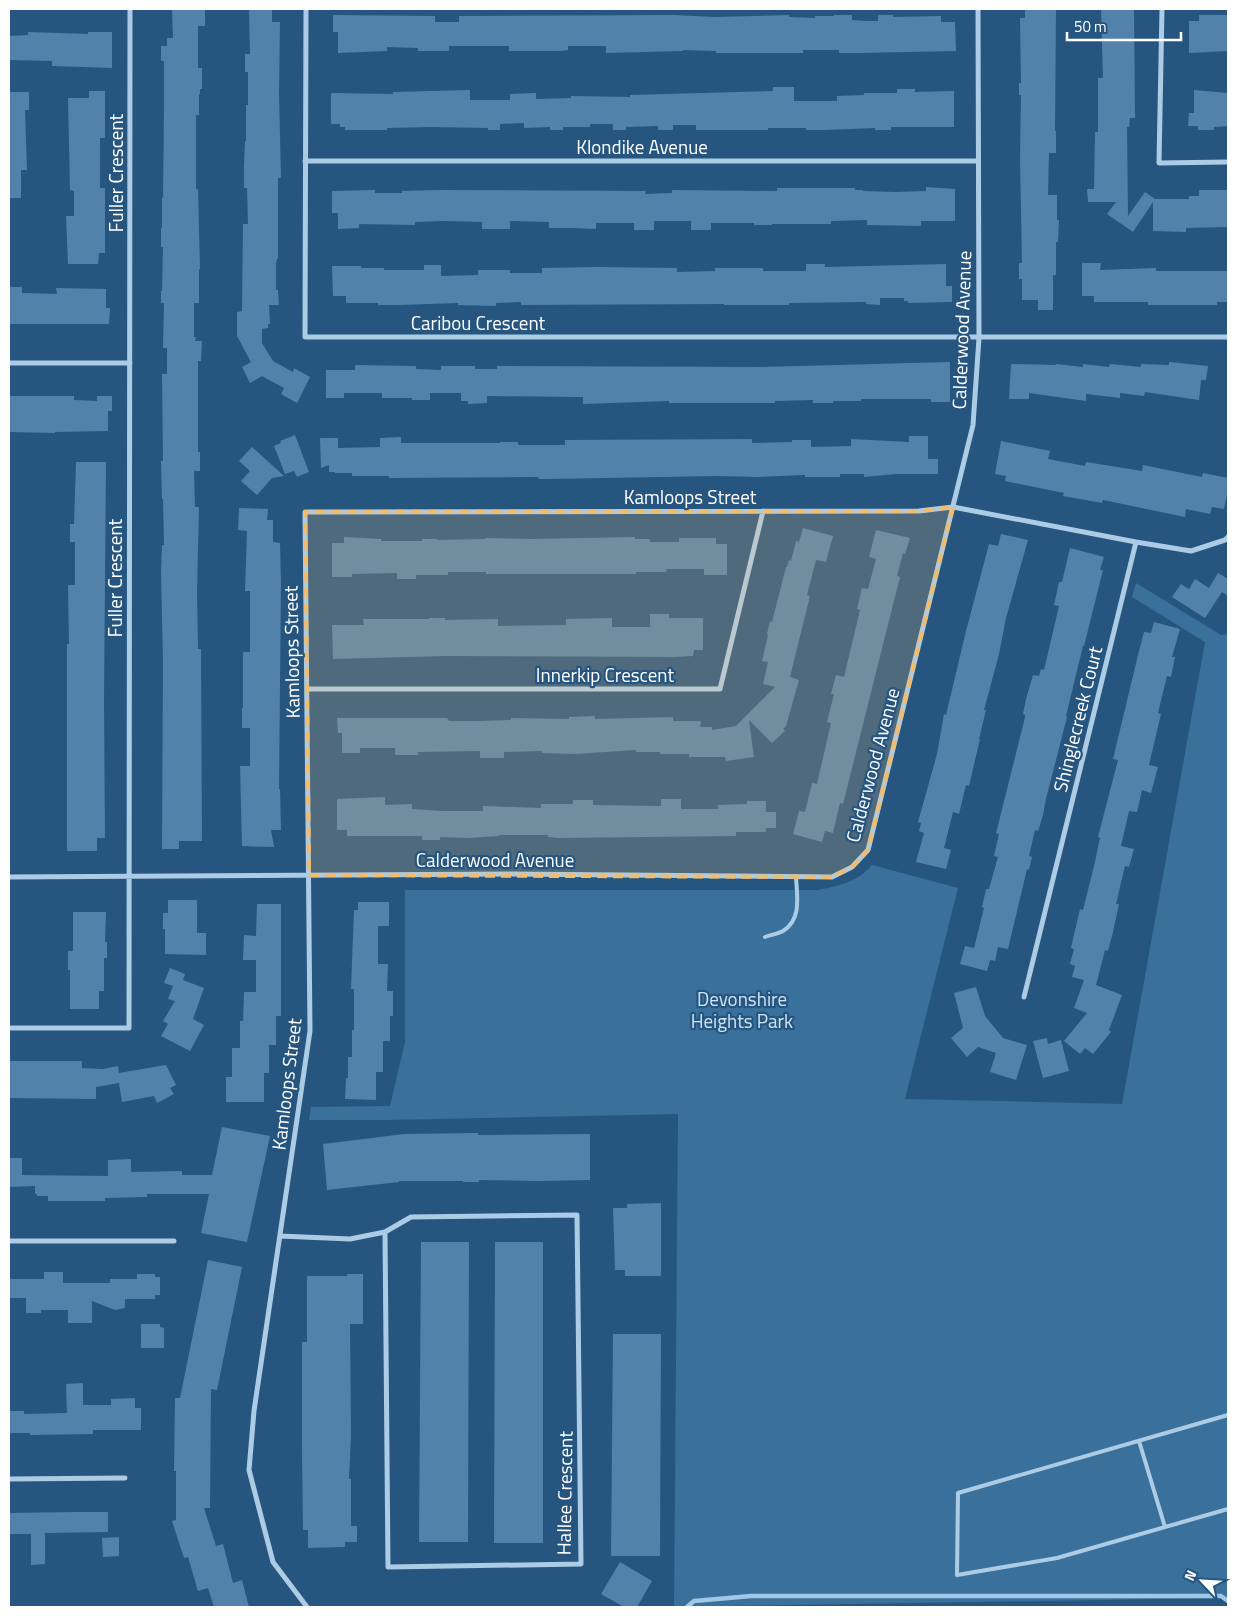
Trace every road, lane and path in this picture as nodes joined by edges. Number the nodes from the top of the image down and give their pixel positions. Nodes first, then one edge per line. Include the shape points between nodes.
1 (130, 9) edge
2 (306, 9) edge
3 (978, 9) edge
4 (1162, 9) edge
5 (978, 161) junction
6 (305, 162) junction
7 (1228, 162) edge
8 (1228, 337) edge
9 (979, 338) junction
10 (9, 363) edge
11 (130, 363) junction
12 (953, 507) junction
13 (763, 511) junction
14 (1228, 537) edge
15 (1136, 542) junction
16 (307, 689) junction
17 (309, 875) junction
18 (796, 876) junction
19 (9, 877) edge
20 (129, 877) junction
21 (765, 937) dead end
22 (1024, 997) dead end
23 (9, 1028) edge
24 (385, 1232) junction
25 (280, 1236) junction
26 (174, 1241) dead end
27 (9, 1242) edge
28 (1228, 1415) edge
29 (1139, 1441) junction
30 (124, 1478) dead end
31 (9, 1479) edge
32 (1228, 1509) edge
33 (1166, 1527) junction
34 (307, 1607) edge

1 - 11 street, Fuller Crescent
2 - 6 street, Caribou Crescent
3 - 5 street, Calderwood Avenue
4 - 7 street via 1160,163
5 - 6 street, Klondike Avenue
5 - 9 street, Calderwood Avenue
6 - 9 street, Caribou Crescent via 305,337
8 - 9 street
9 - 12 street, Calderwood Avenue via 973,425
10 - 11 street
11 - 20 street, Fuller Crescent
12 - 13 street, Kamloops Street via 919,511
12 - 15 street, Kamloops Street
12 - 18 street, Calderwood Avenue via 868,850 852,867 832,877
13 - 16 street, Innerkip Crescent via 720,690
13 - 16 street, Kamloops Street via 305,512
14 - 15 street via 1191,551
15 - 22 street, Shinglecreek Court
16 - 17 street, Kamloops Street
17 - 18 street, Calderwood Avenue
17 - 20 street, Calderwood Avenue
17 - 25 street, Kamloops Street via 310,1031
18 - 21 lane via 797,910 792,923 782,932
19 - 20 street, Calderwood Avenue
20 - 23 street, Fuller Crescent via 129,1028
24 - 24 street, Hallee Crescent via 411,1217 577,1215 581,1564 388,1567
24 - 25 street, Hallee Crescent via 350,1239
25 - 34 street, Kamloops Street via 254,1410 249,1470 273,1562
26 - 27 street
28 - 29 lane
29 - 33 lane
29 - 33 lane via 958,1493 957,1575 1057,1558
30 - 31 street
32 - 33 lane

